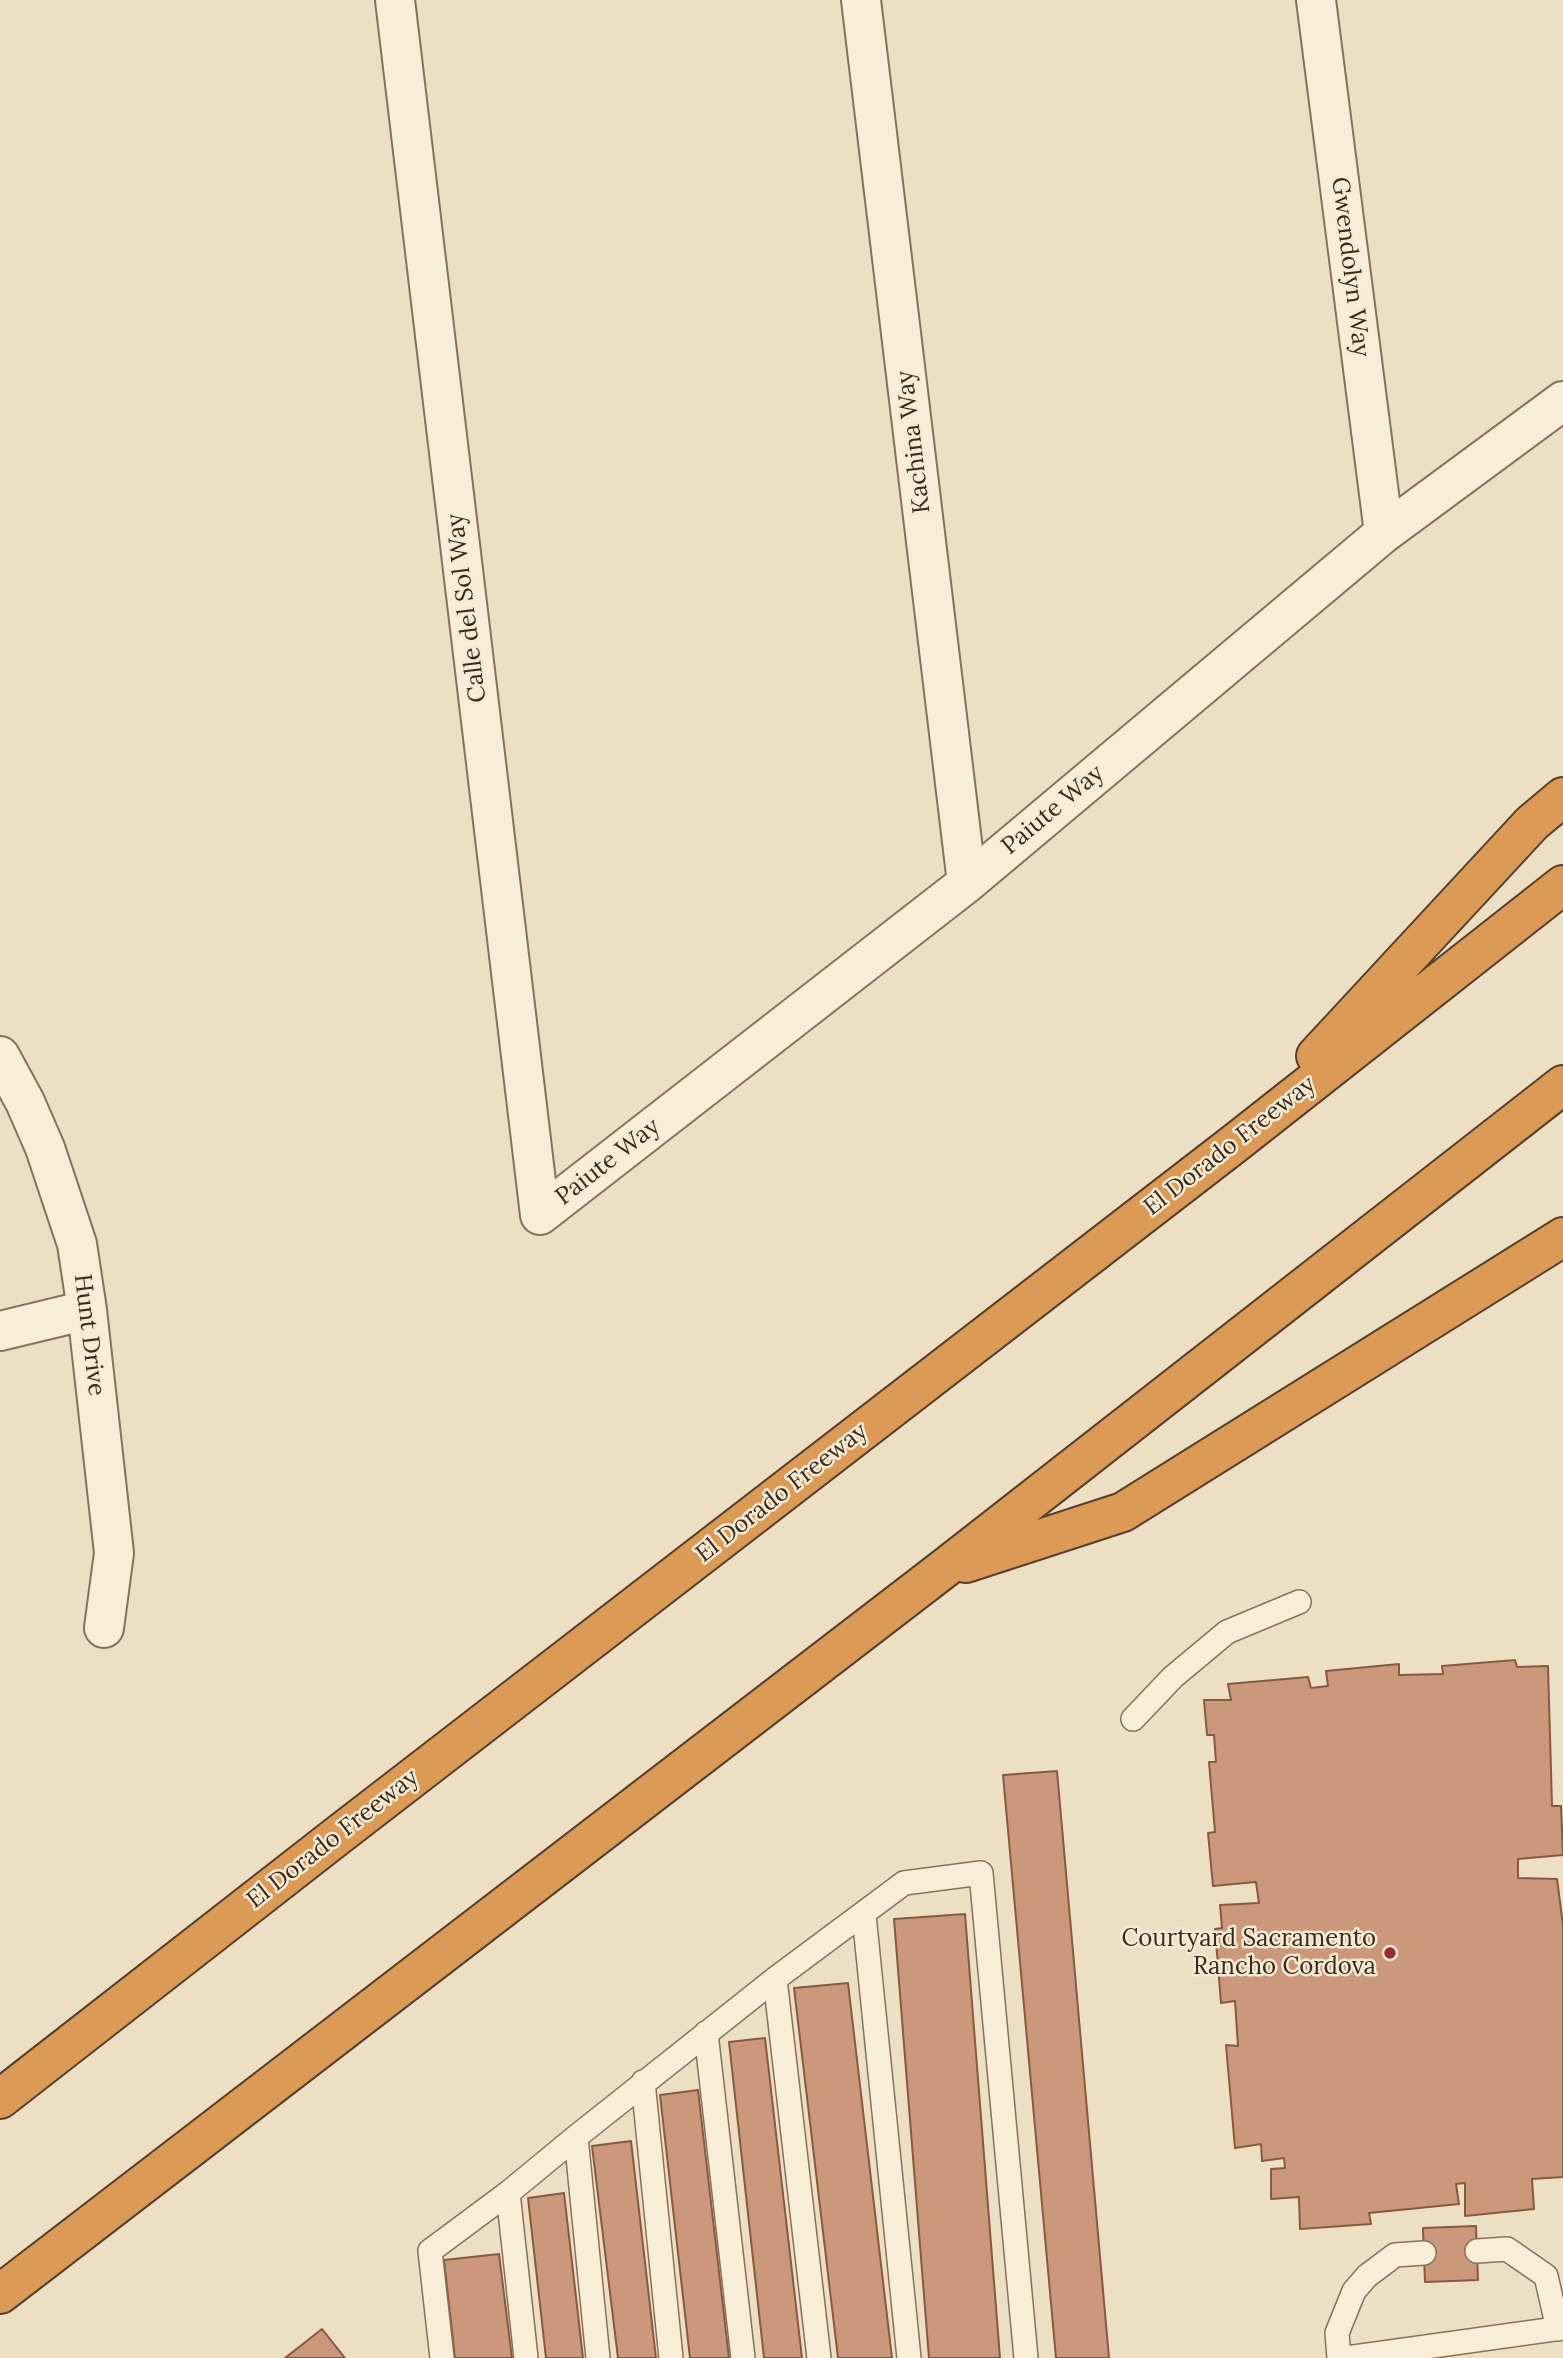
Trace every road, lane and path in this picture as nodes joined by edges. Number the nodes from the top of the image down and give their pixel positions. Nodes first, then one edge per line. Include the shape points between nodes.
1 (395, 0) edge
2 (861, 0) edge
3 (1316, 0) edge
4 (1563, 401) edge
5 (1384, 533) junction
6 (1563, 797) edge
7 (967, 883) junction
8 (1563, 885) edge
9 (0, 1056) edge
10 (1563, 1085) edge
11 (1234, 1144) junction
12 (540, 1215) joint
13 (1563, 1237) edge
14 (87, 1310) junction
15 (0, 1331) edge
16 (941, 1572) junction
17 (1299, 1602) dead end
18 (104, 1628) dead end
19 (1133, 1719) dead end
20 (864, 1915) junction
21 (775, 1979) junction
22 (706, 2033) junction
23 (643, 2082) junction
24 (0, 2099) edge
25 (576, 2137) junction
26 (508, 2193) junction
27 (1477, 2251) dead end
28 (1424, 2253) dead end
29 (0, 2294) edge
30 (1560, 2329) edge
31 (442, 2358) edge
32 (526, 2358) edge
33 (598, 2358) edge
34 (671, 2358) edge
35 (743, 2358) edge
36 (819, 2358) edge
37 (909, 2358) edge
38 (1026, 2358) edge
39 (1339, 2358) edge
40 (1348, 2358) edge

1 - 12 street, Calle del Sol Way
2 - 7 street, Kachina Way
3 - 5 street, Gwendolyn Way
4 - 5 street, Paiute Way
5 - 7 street, Paiute Way
6 - 11 highway via 1532,823
7 - 12 street, Paiute Way
8 - 11 highway, El Dorado Freeway
9 - 14 street, Hunt Drive via 45,1148 77,1244
10 - 16 highway
11 - 24 highway, El Dorado Freeway
13 - 16 highway via 1123,1512
14 - 15 street
14 - 18 street, Hunt Drive via 114,1553
16 - 29 highway
17 - 19 lane via 1227,1632 1173,1677
20 - 21 lane
20 - 37 lane
20 - 38 lane via 905,1883 981,1873
21 - 22 lane
21 - 36 lane
22 - 23 lane
22 - 35 lane
23 - 25 lane
23 - 34 lane
25 - 26 lane
25 - 33 lane
26 - 31 lane via 430,2251
26 - 32 lane
27 - 30 lane via 1507,2249 1546,2276
28 - 39 lane via 1395,2255 1354,2291 1337,2333
30 - 40 lane

